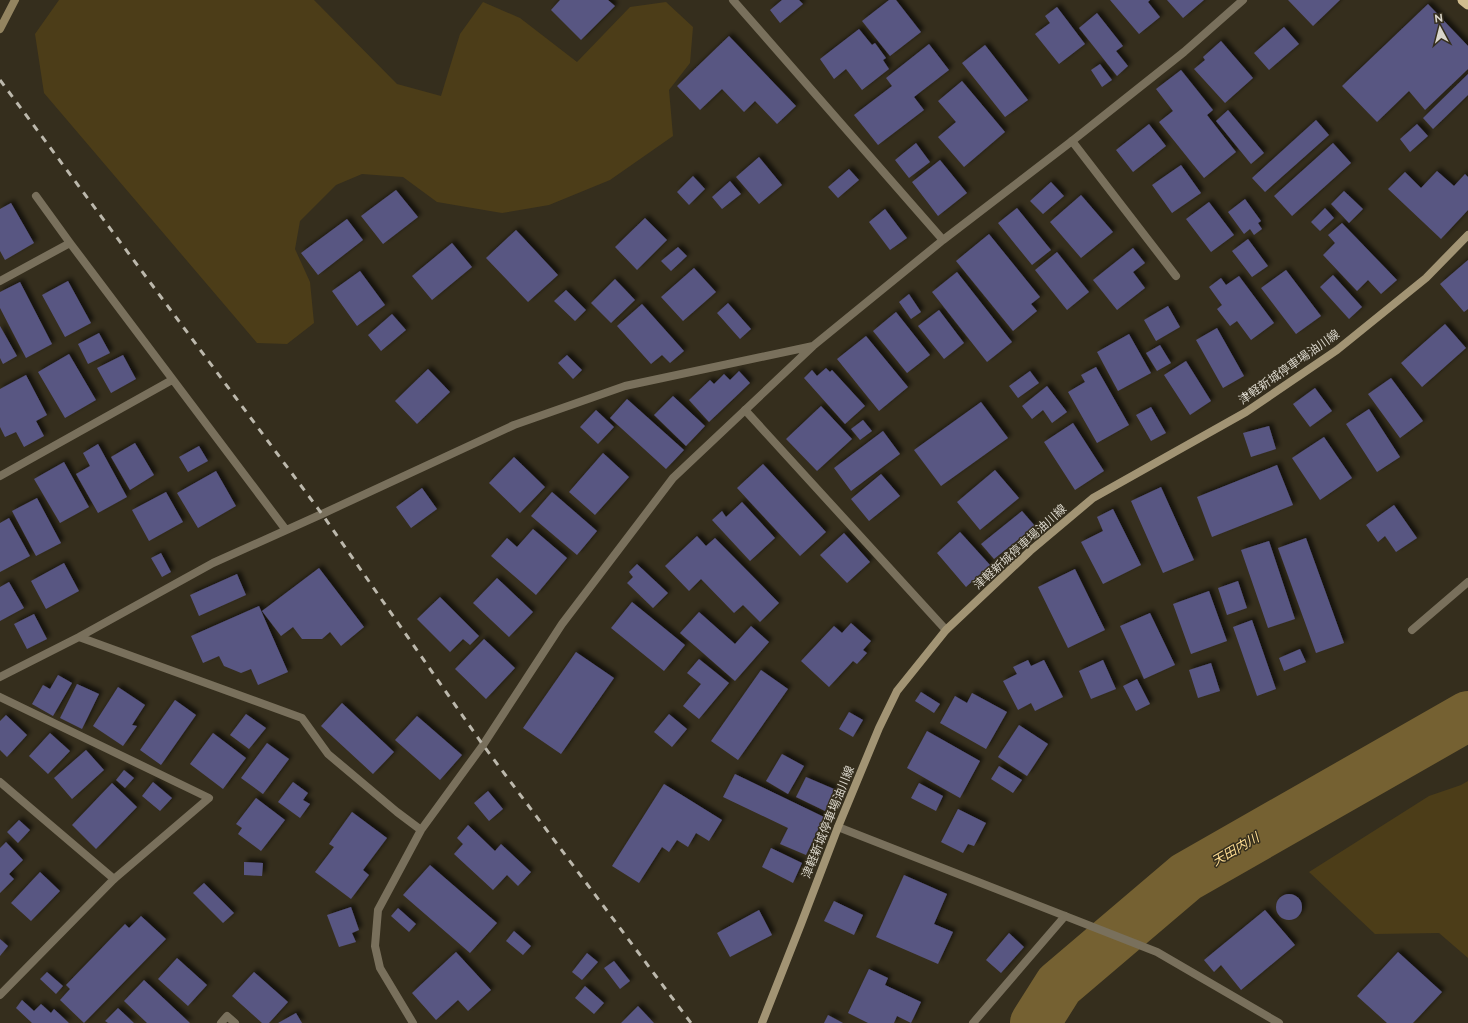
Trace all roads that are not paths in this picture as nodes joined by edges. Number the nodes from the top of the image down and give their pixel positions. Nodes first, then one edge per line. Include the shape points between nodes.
1 (733, 0) edge
2 (1243, 0) edge
3 (1463, 0) edge
4 (1468, 4) edge
5 (1072, 141) junction
6 (36, 196) dead end
7 (1468, 235) edge
8 (943, 240) junction
9 (70, 243) junction
10 (1176, 276) dead end
11 (0, 282) edge
12 (813, 346) junction
13 (172, 380) junction
14 (745, 410) junction
15 (0, 476) edge
16 (286, 530) junction
17 (1468, 582) edge
18 (946, 630) junction
19 (1412, 630) dead end
20 (78, 637) junction
21 (0, 677) edge
22 (0, 697) edge
23 (0, 782) edge
24 (838, 827) junction
25 (421, 830) junction
26 (114, 879) junction
27 (1065, 916) junction
28 (0, 996) edge
29 (221, 1023) edge
30 (235, 1023) edge
31 (413, 1023) edge
32 (762, 1023) edge
33 (973, 1023) edge
34 (1279, 1023) edge

1 - 8 street
2 - 5 street via 1184,52
3 - 4 highway
5 - 8 street
5 - 10 street
6 - 9 street
7 - 18 main road, 津軽新城停車場油川線 via 1426,278 1337,350 1246,412 1093,498 1030,551
8 - 12 street
9 - 11 street
9 - 13 street
12 - 14 street
12 - 16 street via 625,386 522,422
13 - 15 street
13 - 16 street
14 - 18 street
14 - 25 street via 672,478 562,624 483,745
16 - 20 street via 213,563
17 - 19 street
18 - 24 main road, 津軽新城停車場油川線 via 897,691
20 - 21 street
20 - 25 street via 302,718 328,754
22 - 26 street via 209,798
23 - 26 street
24 - 27 street
24 - 32 main road, 津軽新城停車場油川線
25 - 31 street via 378,910 375,946 380,968
26 - 28 street
27 - 33 street
27 - 34 street via 1157,952
29 - 30 street via 227,1016

